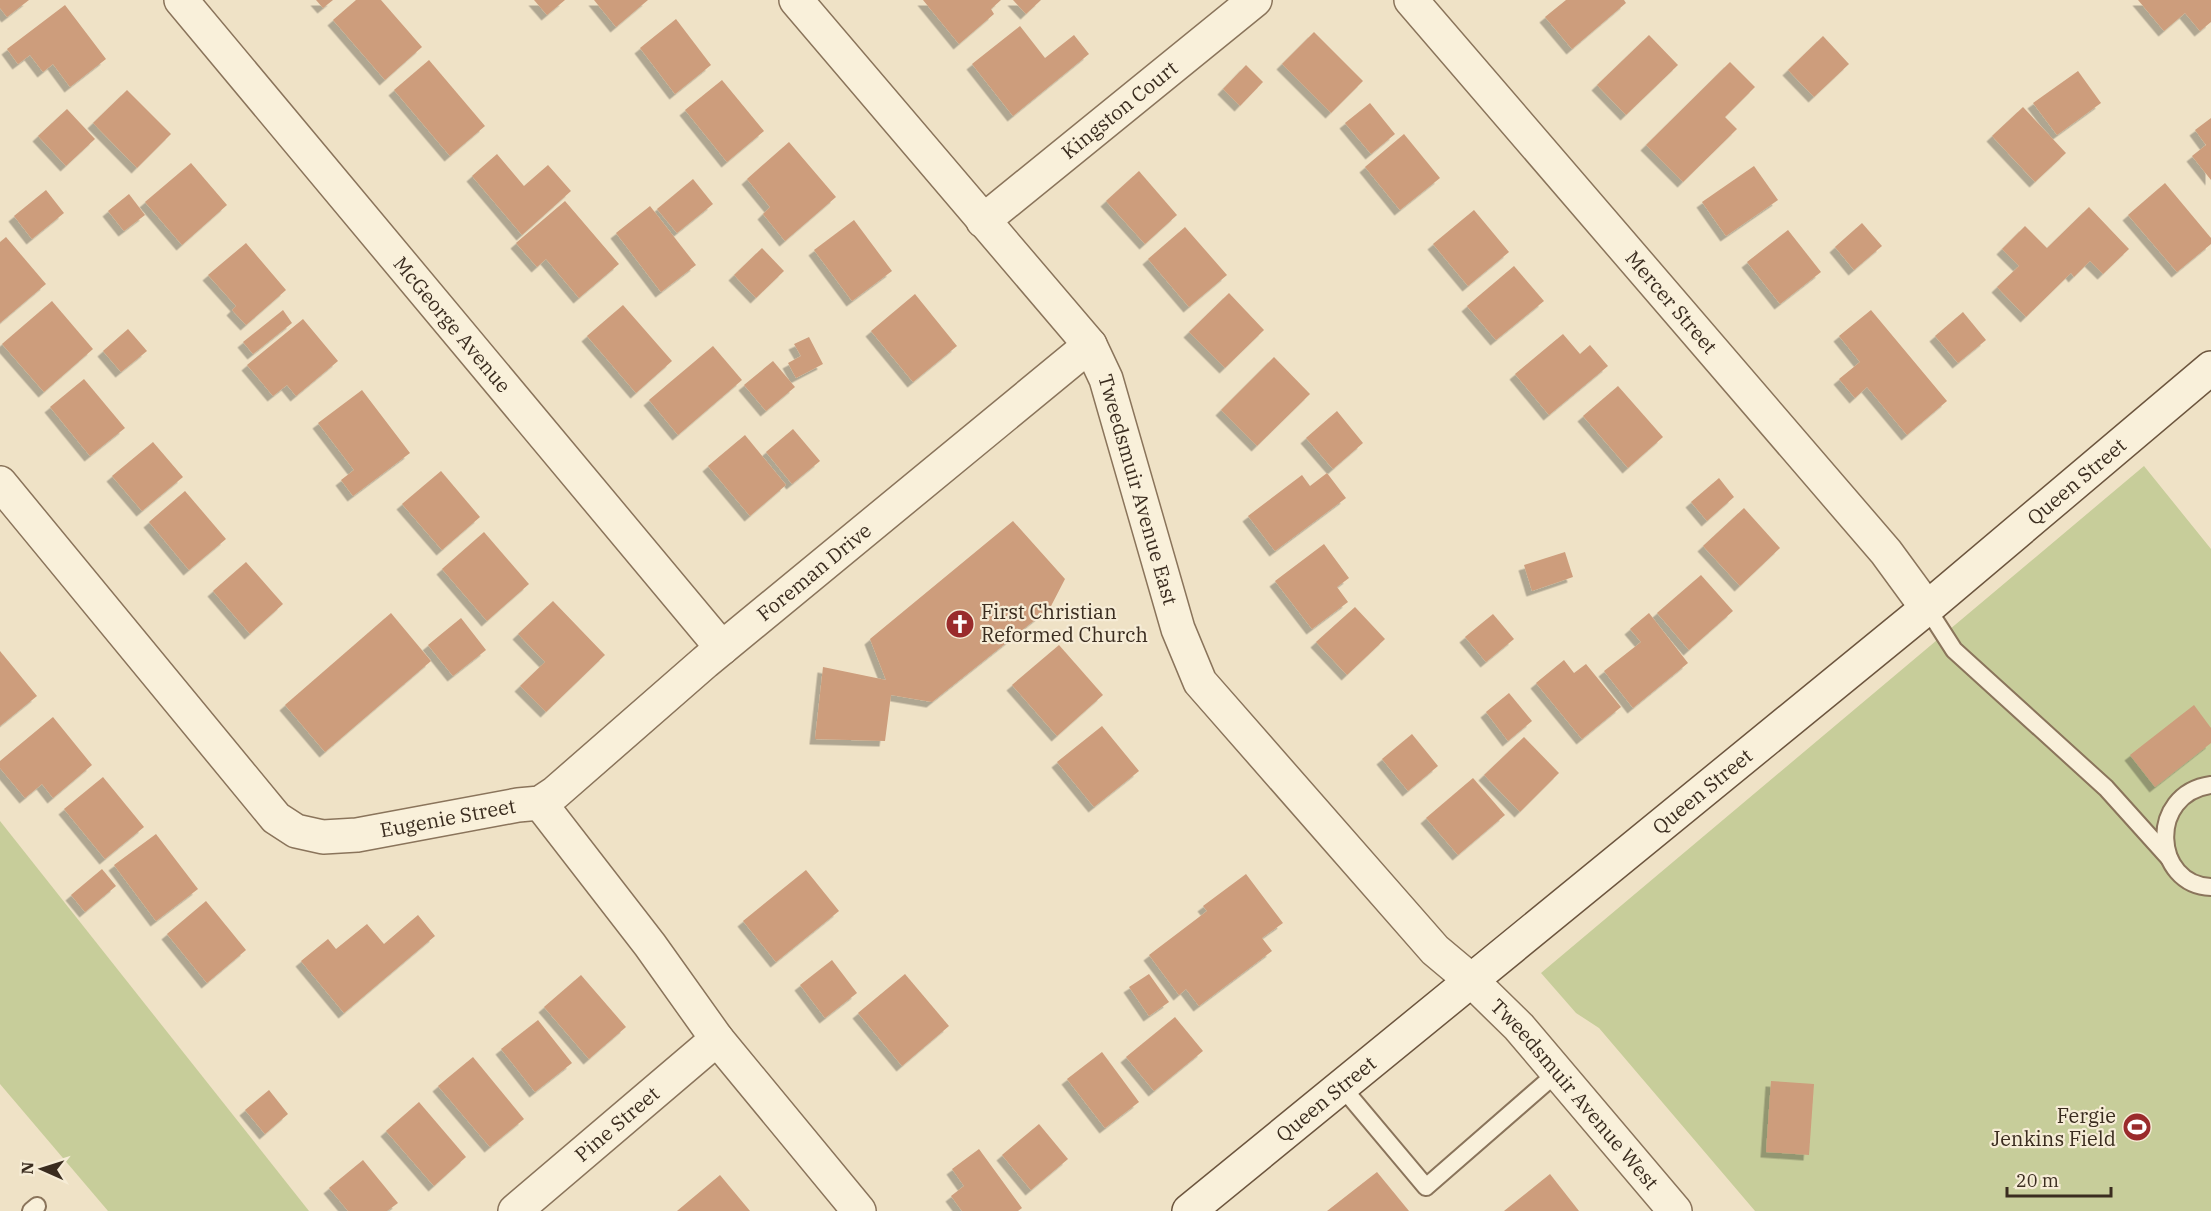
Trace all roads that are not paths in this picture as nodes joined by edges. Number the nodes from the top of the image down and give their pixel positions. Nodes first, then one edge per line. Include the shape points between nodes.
1 (181, 0) edge
2 (796, 0) edge
3 (1255, 0) edge
4 (1411, 0) edge
5 (983, 222) junction
6 (1090, 345) junction
7 (2211, 368) edge
8 (0, 483) edge
9 (1927, 608) junction
10 (723, 648) junction
11 (2211, 785) edge
12 (540, 803) junction
13 (2169, 858) junction
14 (2211, 887) edge
15 (1472, 981) junction
16 (717, 1039) junction
17 (1558, 1072) junction
18 (1342, 1087) junction
19 (515, 1211) edge
20 (859, 1211) edge
21 (1189, 1211) edge
22 (1675, 1211) edge

1 - 10 street, McGeorge Avenue
2 - 5 street, Tweedsmuir Avenue East
3 - 5 street, Kingston Court
4 - 9 street, Mercer Street via 1886,552
5 - 6 street, Tweedsmuir Avenue East
6 - 10 street, Foreman Drive
6 - 15 street, Tweedsmuir Avenue East via 1106,380 1178,629 1200,682 1435,950
7 - 9 street, Queen Street
8 - 12 street, Eugenie Street via 276,818 296,831 323,837 357,835
9 - 13 lane via 1954,650 2106,788
9 - 15 street, Queen Street
10 - 12 street, Foreman Drive
11 - 13 lane via 2185,794 2173,807 2164,841
12 - 16 street, Eugenie Street
13 - 14 lane via 2178,872 2191,881
15 - 17 street, Tweedsmuir Avenue West
15 - 18 street, Queen Street
16 - 19 street, Pine Street
16 - 20 street, Eugenie Street
17 - 18 lane via 1426,1187
17 - 22 street, Tweedsmuir Avenue West
18 - 21 street, Queen Street

